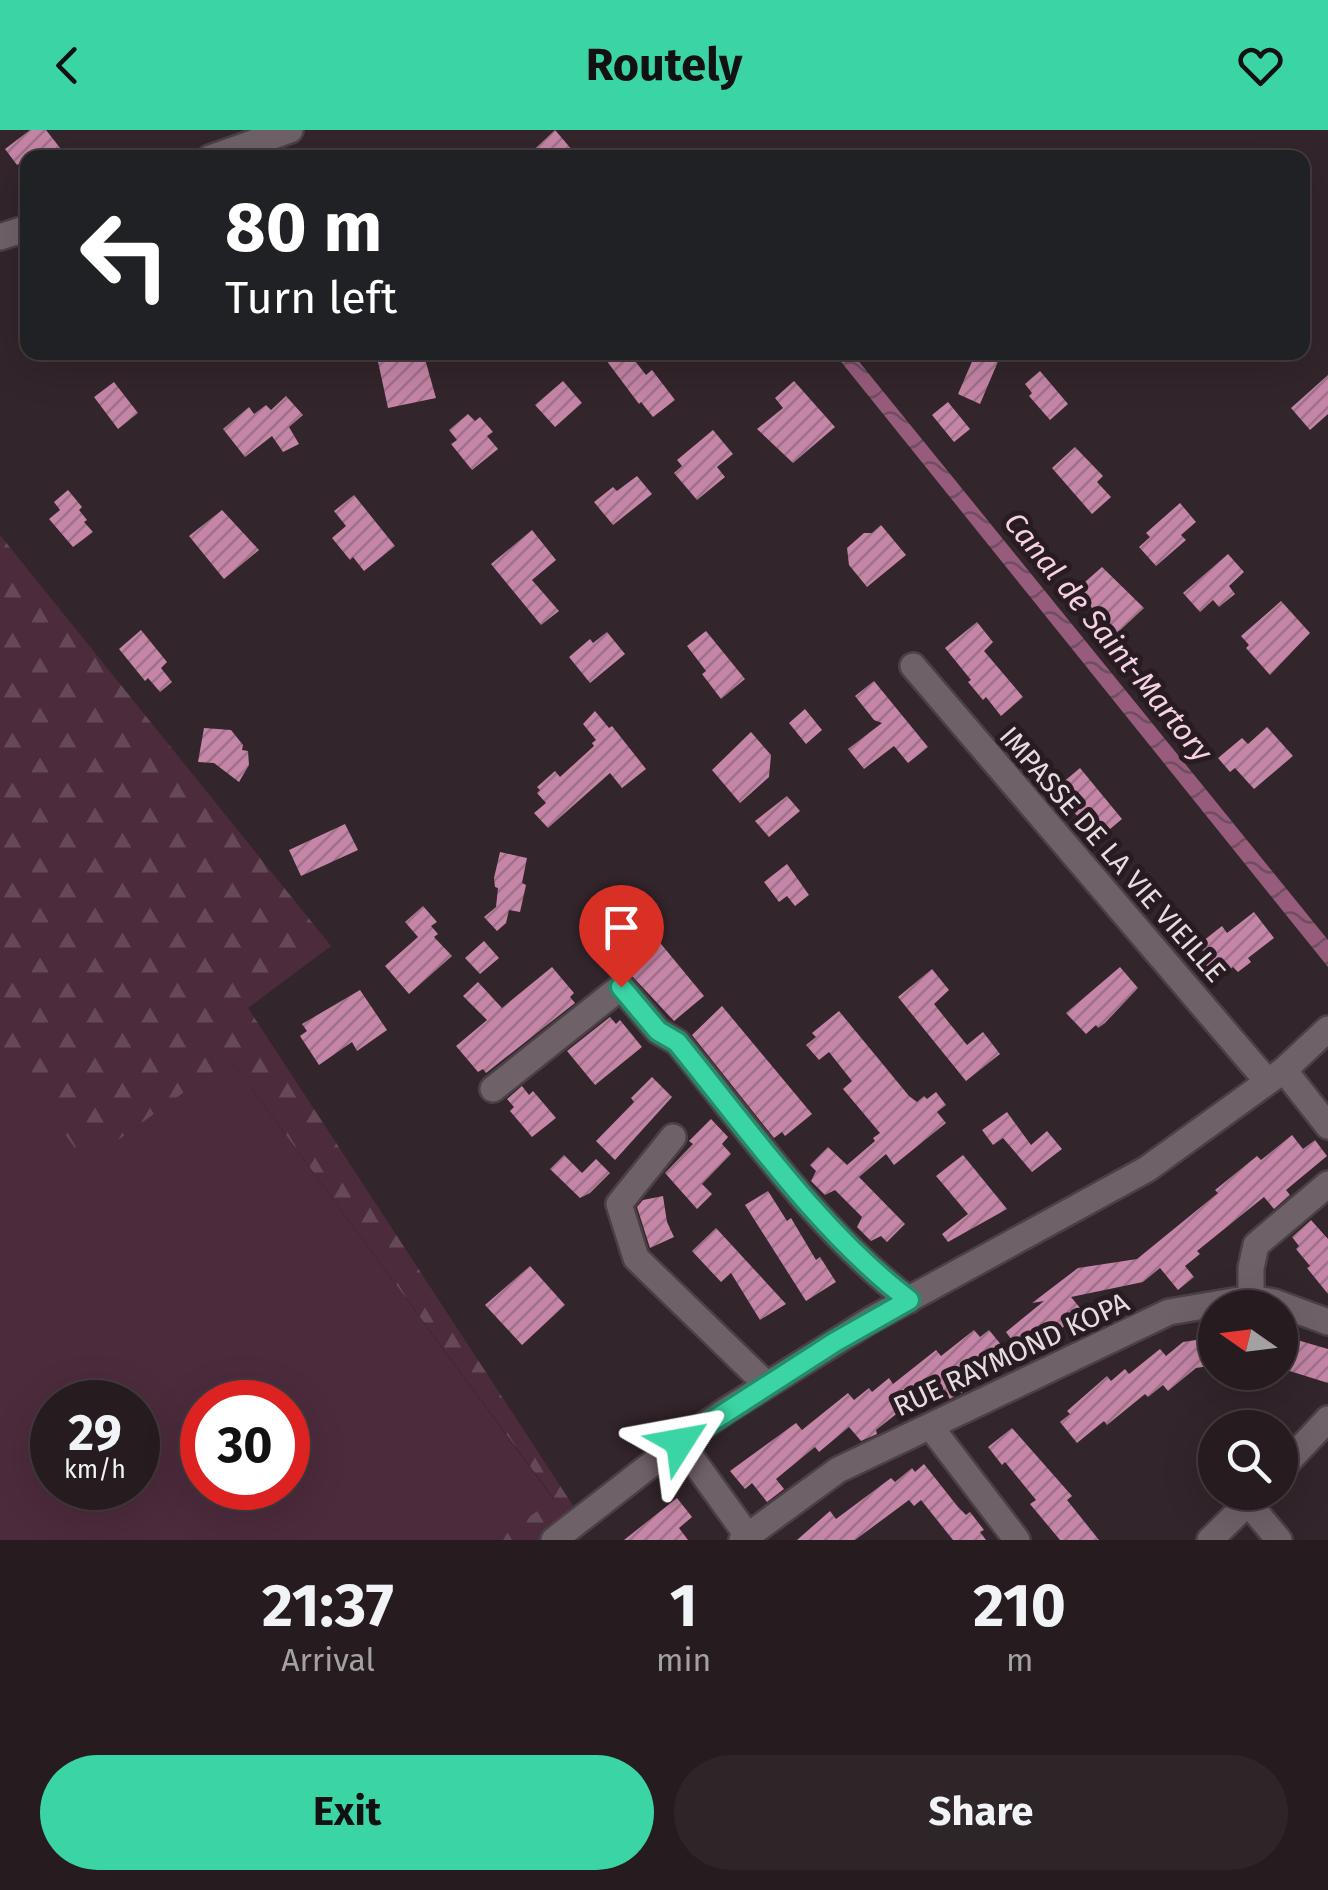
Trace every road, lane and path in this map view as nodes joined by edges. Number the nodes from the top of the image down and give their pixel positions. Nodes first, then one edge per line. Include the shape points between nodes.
1 (290, 130) edge
2 (233, 150) edge
3 (913, 666) dead end
4 (1328, 1029) edge
5 (1276, 1075) junction
6 (493, 1089) dead end
7 (1328, 1126) edge
8 (673, 1136) dead end
9 (1328, 1184) edge
10 (1251, 1290) edge
11 (909, 1300) junction
12 (1198, 1307) edge
13 (1298, 1311) edge
14 (1328, 1322) edge
15 (768, 1384) junction
16 (1328, 1419) edge
17 (930, 1426) junction
18 (680, 1442) junction
19 (1298, 1451) edge
20 (1241, 1510) edge
21 (1261, 1510) edge
22 (744, 1538) edge
23 (554, 1540) edge
24 (1017, 1540) edge
25 (1210, 1540) edge
26 (1279, 1540) edge

1 - 2 street
3 - 5 street, IMPASSE DE LA VIE VIEILLE
4 - 5 street
5 - 7 street, IMPASSE DE LA VIE VIEILLE
5 - 11 street via 1147,1170
6 - 11 street via 621,987 658,1031 677,1042 873,1273
8 - 15 street via 619,1204 636,1258
9 - 10 street via 1256,1244
11 - 15 street
12 - 17 street, RUE RAYMOND KOPA via 1170,1312
13 - 14 street, RUE RAYMOND KOPA
15 - 18 street
16 - 19 street
17 - 22 street, RUE RAYMOND KOPA via 838,1470
17 - 24 street
18 - 22 street
18 - 23 street
20 - 25 street
21 - 26 street

